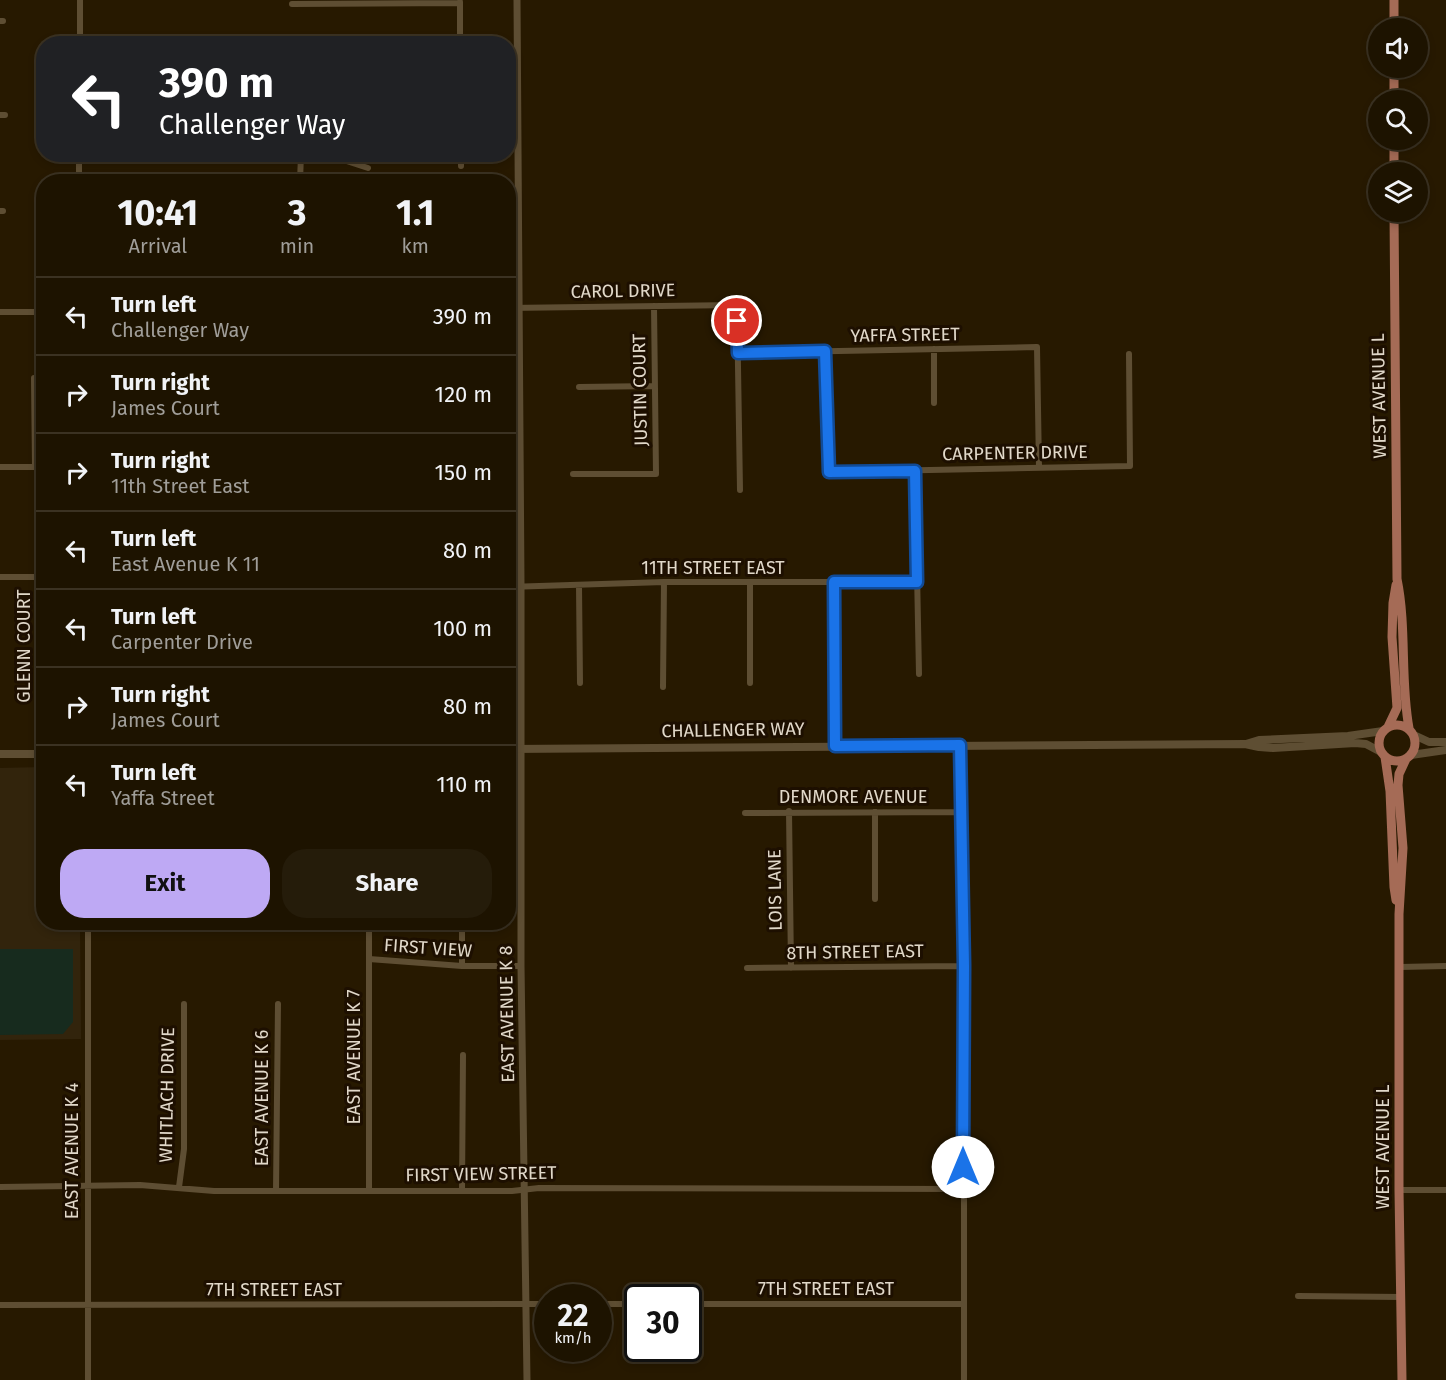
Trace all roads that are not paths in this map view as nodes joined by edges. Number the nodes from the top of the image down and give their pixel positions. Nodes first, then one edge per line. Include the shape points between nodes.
1 (80, 0) edge
2 (517, 0) edge
3 (1394, 0) edge
4 (460, 2) edge
5 (292, 4) dead end
6 (1394, 18) edge
7 (80, 36) edge
8 (460, 36) edge
9 (518, 86) joint
10 (350, 162) edge
11 (461, 162) edge
12 (461, 166) dead end
13 (368, 168) dead end
14 (1394, 222) edge
15 (654, 306) junction
16 (516, 308) edge
17 (520, 308) junction
18 (0, 312) edge
19 (36, 312) edge
20 (934, 349) junction
21 (825, 351) junction
22 (738, 353) junction
23 (1129, 354) dead end
24 (34, 378) dead end
25 (655, 386) junction
26 (579, 387) dead end
27 (934, 403) dead end
28 (0, 467) edge
29 (35, 467) joint
30 (1039, 468) junction
31 (915, 471) junction
32 (573, 474) dead end
33 (740, 490) dead end
34 (0, 577) edge
35 (36, 577) edge
36 (1397, 579) junction
37 (664, 582) junction
38 (750, 582) junction
39 (834, 582) junction
40 (917, 582) junction
41 (516, 586) edge
42 (521, 586) junction
43 (579, 586) junction
44 (919, 674) dead end
45 (580, 683) dead end
46 (750, 683) dead end
47 (663, 687) dead end
48 (1385, 729) junction
49 (1412, 732) junction
50 (1446, 742) edge
51 (1245, 744) junction
52 (960, 745) junction
53 (835, 746) junction
54 (516, 749) edge
55 (520, 749) junction
56 (1446, 750) edge
57 (0, 754) edge
58 (36, 754) edge
59 (1383, 755) junction
60 (1409, 757) junction
61 (789, 811) junction
62 (875, 812) junction
63 (960, 812) junction
64 (745, 813) dead end
65 (875, 899) dead end
66 (1399, 914) junction
67 (88, 930) edge
68 (369, 930) edge
69 (462, 930) edge
70 (369, 959) junction
71 (462, 966) junction
72 (521, 966) junction
73 (964, 966) junction
74 (1446, 966) edge
75 (1400, 967) junction
76 (747, 968) dead end
77 (790, 968) junction
78 (184, 1004) dead end
79 (278, 1004) dead end
80 (463, 1055) dead end
81 (87, 1186) junction
82 (0, 1187) edge
83 (179, 1187) junction
84 (526, 1188) junction
85 (963, 1189) junction
86 (1400, 1190) junction
87 (1446, 1190) edge
88 (276, 1191) junction
89 (369, 1191) junction
90 (462, 1191) junction
91 (1298, 1296) dead end
92 (1401, 1297) junction
93 (527, 1304) junction
94 (534, 1304) edge
95 (702, 1304) edge
96 (964, 1304) junction
97 (0, 1305) edge
98 (88, 1306) junction
99 (88, 1380) edge
100 (527, 1380) edge
101 (964, 1380) edge
102 (1402, 1380) edge

1 - 7 street
2 - 9 street, EAST AVENUE K 8
3 - 6 main road
4 - 5 street
4 - 8 street
9 - 17 street, EAST AVENUE K 8
10 - 13 street
11 - 12 street
14 - 36 main road, WEST AVENUE L
15 - 17 street, CAROL DRIVE
15 - 22 street, CAROL DRIVE via 737,305
15 - 25 street, JUSTIN COURT
16 - 17 street, CAROL DRIVE
17 - 42 street, EAST AVENUE K 8
18 - 19 street
20 - 21 street, YAFFA STREET
20 - 27 street
20 - 30 street, YAFFA STREET via 1037,347
21 - 22 street, YAFFA STREET
21 - 31 street, CARPENTER DRIVE via 829,472
22 - 33 street
23 - 30 street, CARPENTER DRIVE via 1131,466
24 - 29 street
25 - 26 street
25 - 32 street, JUSTIN COURT via 656,474
28 - 29 street
30 - 31 street, CARPENTER DRIVE
31 - 40 street
34 - 35 street
36 - 48 main road, WEST AVENUE L via 1392,637 1397,708
36 - 49 main road, WEST AVENUE L via 1402,602 1404,693
37 - 38 street, 11TH STREET EAST
37 - 43 street, 11TH STREET EAST
37 - 47 street
38 - 39 street, 11TH STREET EAST
38 - 46 street
39 - 40 street, 11TH STREET EAST
39 - 53 street
40 - 44 street
41 - 42 street, 11TH STREET EAST
42 - 43 street, 11TH STREET EAST
42 - 55 street, EAST AVENUE K 8
43 - 45 street
48 - 49 main road via 1398,724
48 - 51 main road, CHALLENGER WAY via 1348,736
48 - 59 main road via 1379,741
49 - 50 main road via 1429,742
49 - 60 main road via 1416,746
51 - 52 main road, CHALLENGER WAY
51 - 59 main road, CHALLENGER WAY via 1273,748 1363,744
52 - 53 main road, CHALLENGER WAY
52 - 63 street
53 - 55 main road, CHALLENGER WAY
54 - 55 main road, CHALLENGER WAY
55 - 72 street, EAST AVENUE K 8
56 - 60 main road
57 - 58 main road
59 - 60 main road via 1396,761
59 - 66 main road, WEST AVENUE L
60 - 66 main road, WEST AVENUE L via 1398,777 1403,848
61 - 62 street, DENMORE AVENUE
61 - 64 street, DENMORE AVENUE
61 - 77 street, LOIS LANE
62 - 63 street, DENMORE AVENUE
62 - 65 street
63 - 73 street
66 - 75 main road, WEST AVENUE L
67 - 81 street, EAST AVENUE K 4
68 - 70 street, EAST AVENUE K 7
69 - 71 street
70 - 71 street, FIRST VIEW
70 - 89 street, EAST AVENUE K 7
71 - 72 street, FIRST VIEW
72 - 84 street, EAST AVENUE K 8
73 - 77 street, 8TH STREET EAST
73 - 85 street
74 - 75 street
75 - 86 main road, WEST AVENUE L
76 - 77 street, 8TH STREET EAST
78 - 83 street, WHITLACH DRIVE via 184,1149
79 - 88 street, EAST AVENUE K 6
80 - 90 street
81 - 82 street, FIRST VIEW STREET
81 - 83 street, FIRST VIEW STREET
81 - 98 street, EAST AVENUE K 4
83 - 88 street, FIRST VIEW STREET
84 - 85 street, FIRST VIEW STREET
84 - 90 street, FIRST VIEW STREET
84 - 93 street, EAST AVENUE K 8
85 - 96 street
86 - 87 street
86 - 92 main road, WEST AVENUE L
88 - 89 street, FIRST VIEW STREET
89 - 90 street, FIRST VIEW STREET
91 - 92 street
92 - 102 main road, WEST AVENUE L
93 - 94 street, 7TH STREET EAST
93 - 98 street, 7TH STREET EAST
93 - 100 street, EAST AVENUE K 8
95 - 96 street, 7TH STREET EAST
96 - 101 street
97 - 98 street, 7TH STREET EAST
98 - 99 street, EAST AVENUE K 4

